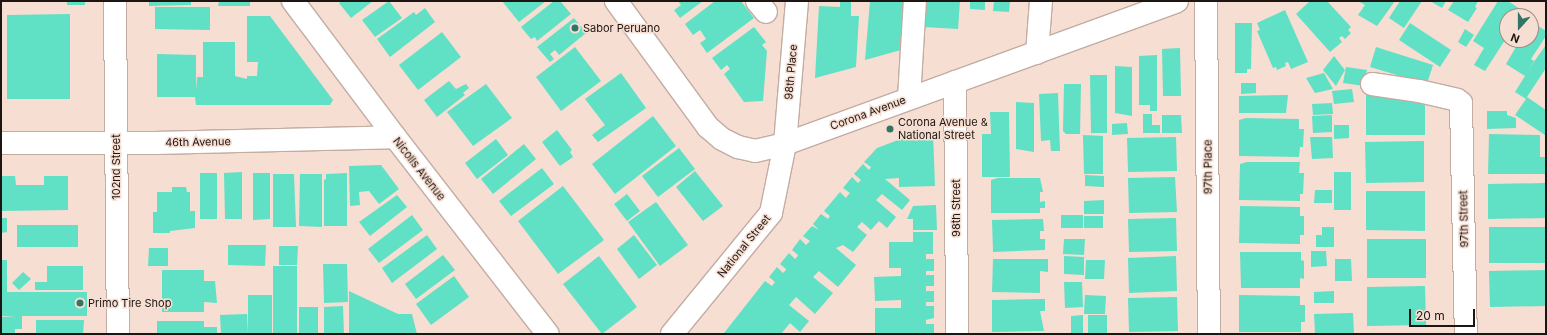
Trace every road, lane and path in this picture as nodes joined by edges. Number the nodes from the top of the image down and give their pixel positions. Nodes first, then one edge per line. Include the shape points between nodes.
1 (115, 1) edge
2 (293, 1) edge
3 (616, 1) edge
4 (796, 1) edge
5 (916, 1) edge
6 (1041, 1) edge
7 (1177, 1) edge
8 (1206, 1) edge
9 (1037, 53) junction
10 (955, 82) junction
11 (1372, 84) dead end
12 (909, 98) junction
13 (395, 137) junction
14 (1, 143) edge
15 (116, 143) junction
16 (785, 144) junction
17 (118, 334) edge
18 (548, 334) edge
19 (672, 334) edge
20 (957, 334) edge
21 (1209, 334) edge
22 (1466, 334) edge

1 - 15 street, 102nd Street
2 - 13 street, Nicolls Avenue
3 - 16 street, Corona Avenue via 708,127 722,139 738,147 755,151
4 - 16 street, 98th Place
5 - 12 street
6 - 9 street
7 - 9 street, Corona Avenue
8 - 21 street, 97th Place
9 - 10 street, Corona Avenue
10 - 12 street, Corona Avenue
10 - 20 street, 98th Street
11 - 22 street, 97th Street via 1453,98 1461,103
12 - 16 street, Corona Avenue
13 - 15 street, 46th Avenue
13 - 18 street, Nicolls Avenue
14 - 15 street, 46th Avenue
15 - 17 street, 102nd Street
16 - 19 street, National Street via 771,213

